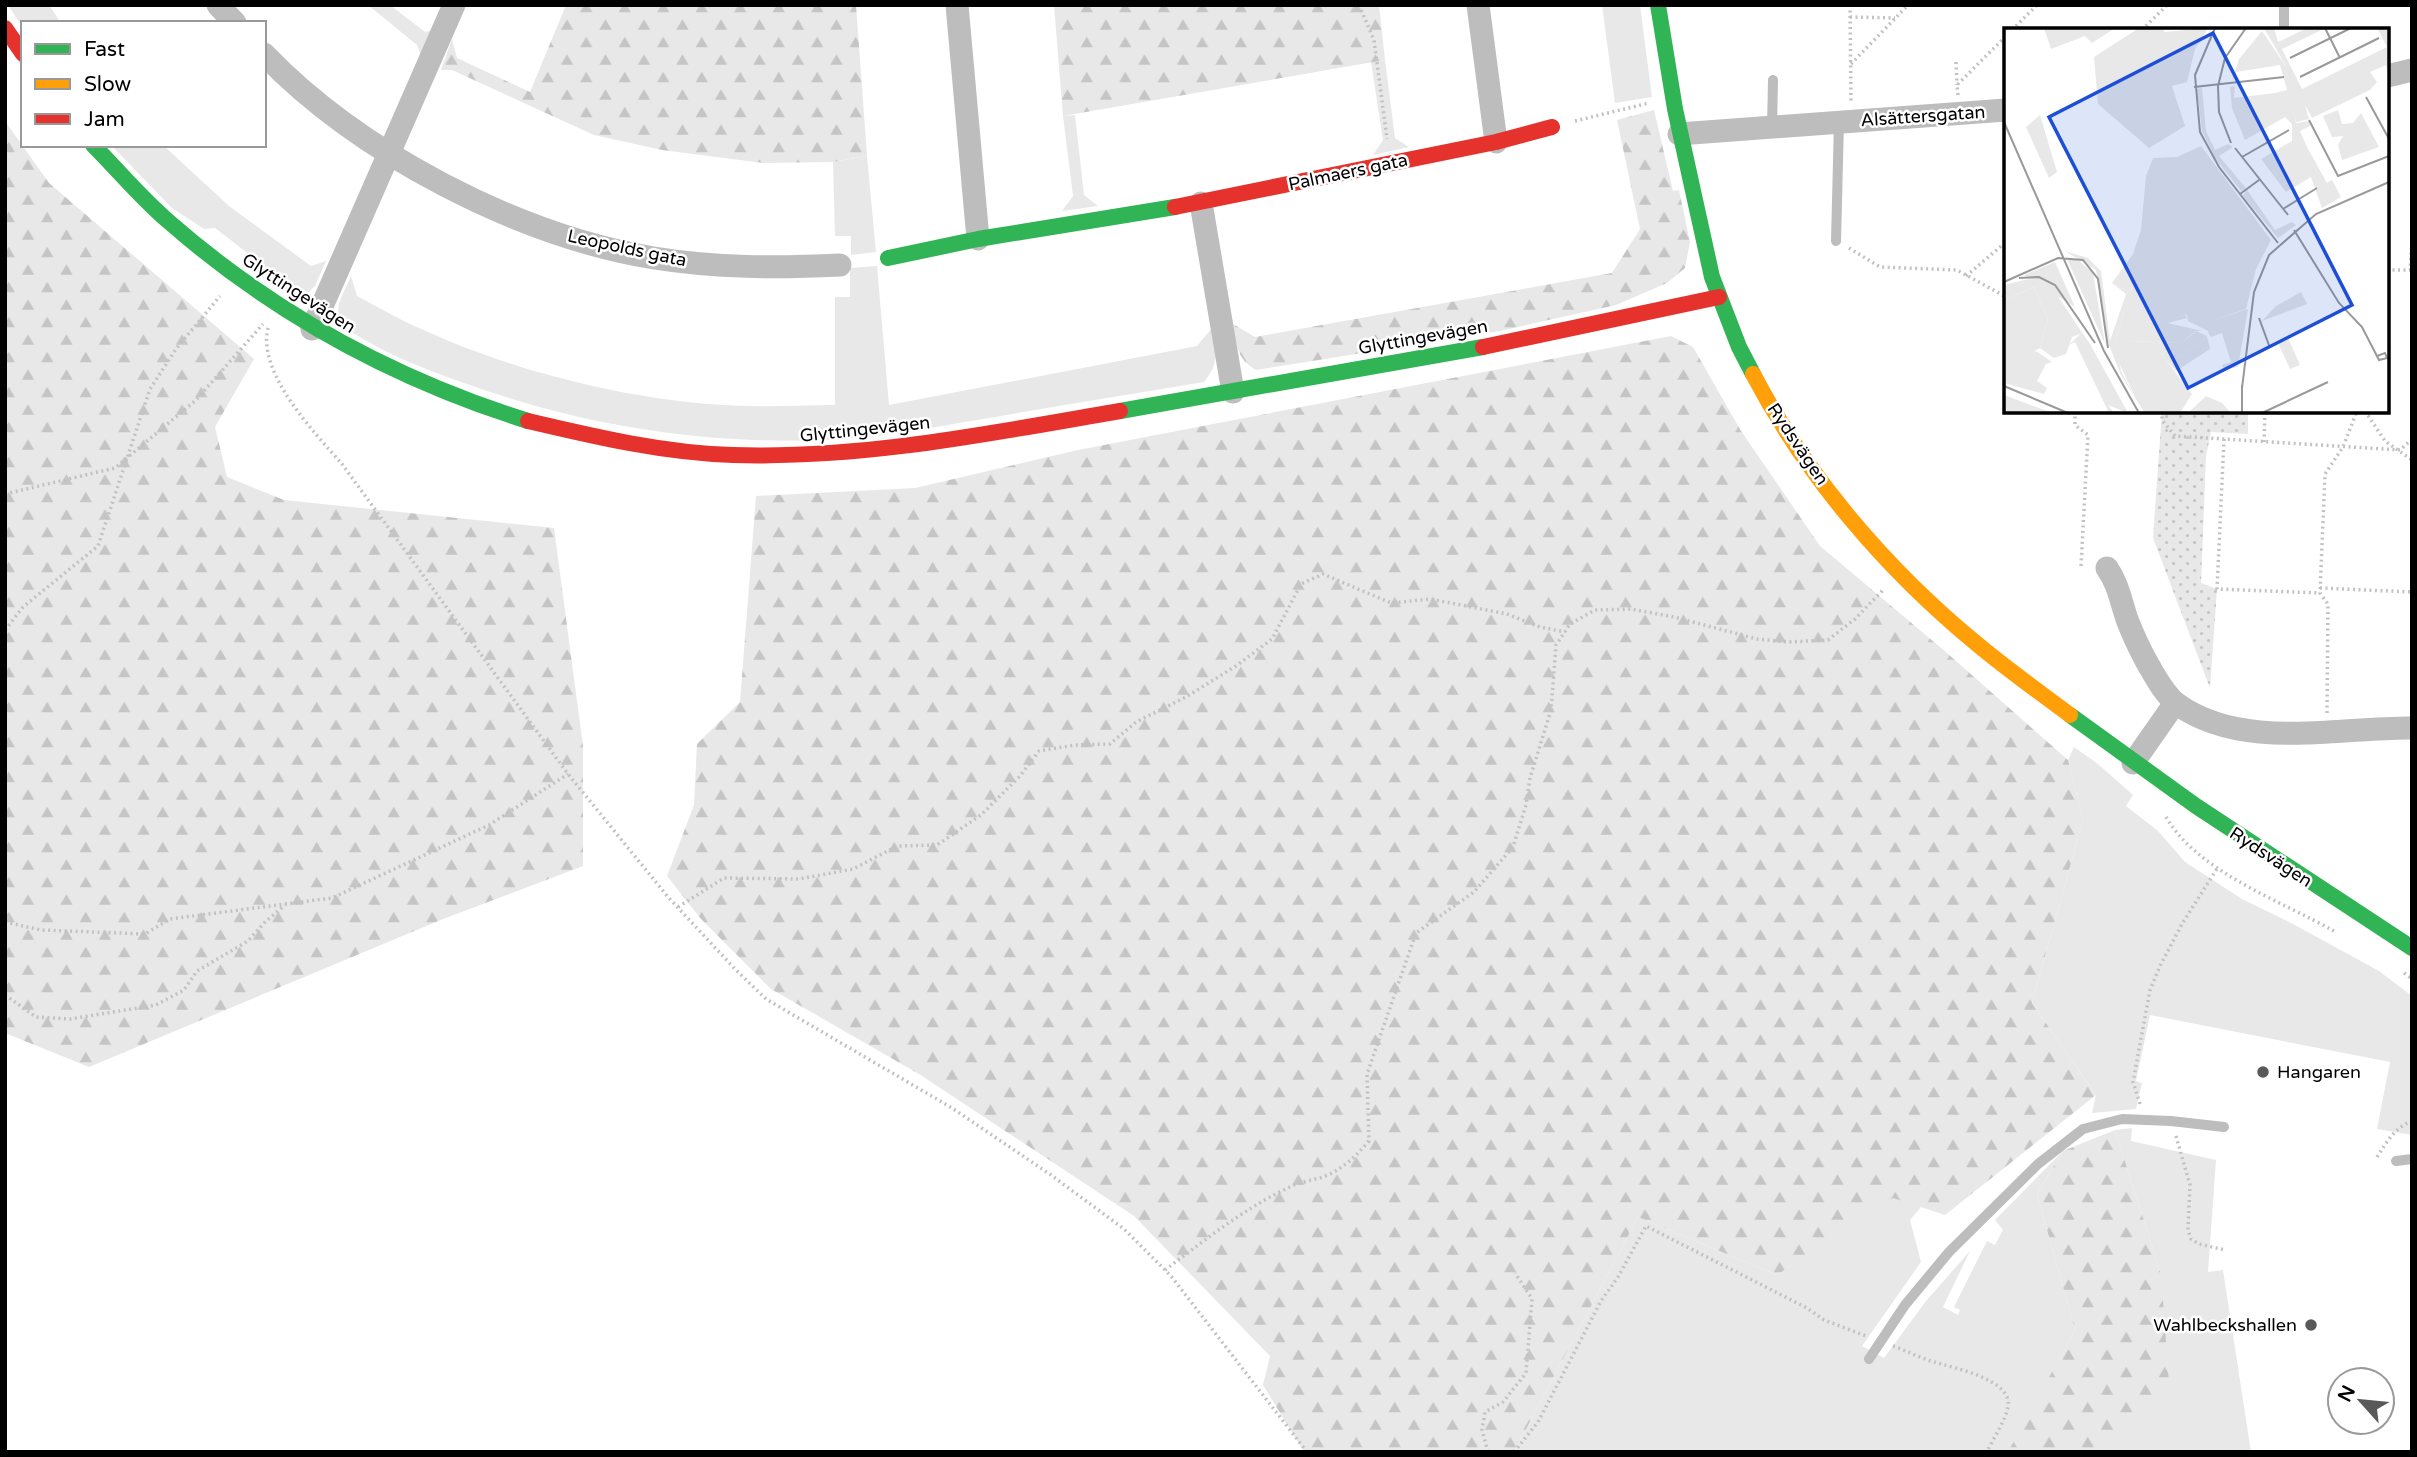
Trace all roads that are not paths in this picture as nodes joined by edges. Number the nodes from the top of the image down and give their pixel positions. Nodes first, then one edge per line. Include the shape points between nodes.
1 (218, 5) edge
2 (454, 5) edge
3 (957, 5) edge
4 (1478, 5) edge
5 (1658, 5) edge
6 (2284, 5) edge
7 (233, 21) edge
8 (5, 28) edge
9 (2284, 28) edge
10 (21, 51) edge
11 (266, 56) edge
12 (2412, 70) edge
13 (2389, 76) edge
14 (1773, 80) dead end
15 (2004, 110) edge
16 (1845, 121) junction
17 (1552, 127) road end
18 (1772, 128) junction
19 (1679, 134) junction
20 (1496, 142) junction
21 (95, 147) edge
22 (389, 155) junction
23 (1201, 203) junction
24 (978, 239) junction
25 (1836, 241) road end
26 (888, 258) dead end
27 (840, 265) dead end
28 (1719, 297) junction
29 (312, 329) junction
30 (1233, 392) junction
31 (2107, 568) dead end
32 (2175, 703) junction
33 (2412, 728) edge
34 (2133, 763) junction
35 (2412, 948) edge
36 (2224, 1127) dead end
37 (2412, 1158) edge
38 (2396, 1161) dead end
39 (1869, 1359) dead end

1 - 7 street
2 - 22 street
3 - 24 street
4 - 20 street
5 - 19 street, Rydsvägen
6 - 9 lane
8 - 10 street
11 - 22 street, Leopolds gata via 321,105
12 - 13 street
14 - 18 lane
15 - 16 street, Alsättersgatan
16 - 18 street, Alsättersgatan
16 - 25 lane, Alsättersgatan
17 - 20 street, Palmaers gata
18 - 19 street, Alsättersgatan
19 - 28 street, Rydsvägen
20 - 23 street, Palmaers gata
21 - 29 street, Glyttingevägen via 181,233
22 - 27 street, Leopolds gata via 476,200 582,242 718,266
22 - 29 street
23 - 24 street, Palmaers gata
23 - 30 street
24 - 26 street, Palmaers gata
28 - 30 street, Glyttingevägen via 1604,324
28 - 34 street, Rydsvägen via 1785,429 1847,515 1900,574 1973,642
29 - 30 street, Glyttingevägen via 481,407 535,424 648,448 707,454 839,454 964,438
31 - 32 street via 2146,662
32 - 33 street via 2218,724 2245,730 2328,734
32 - 34 street
34 - 35 street, Rydsvägen
36 - 39 lane via 2122,1119 2083,1129 2038,1164 1949,1252 1905,1305
37 - 38 lane

